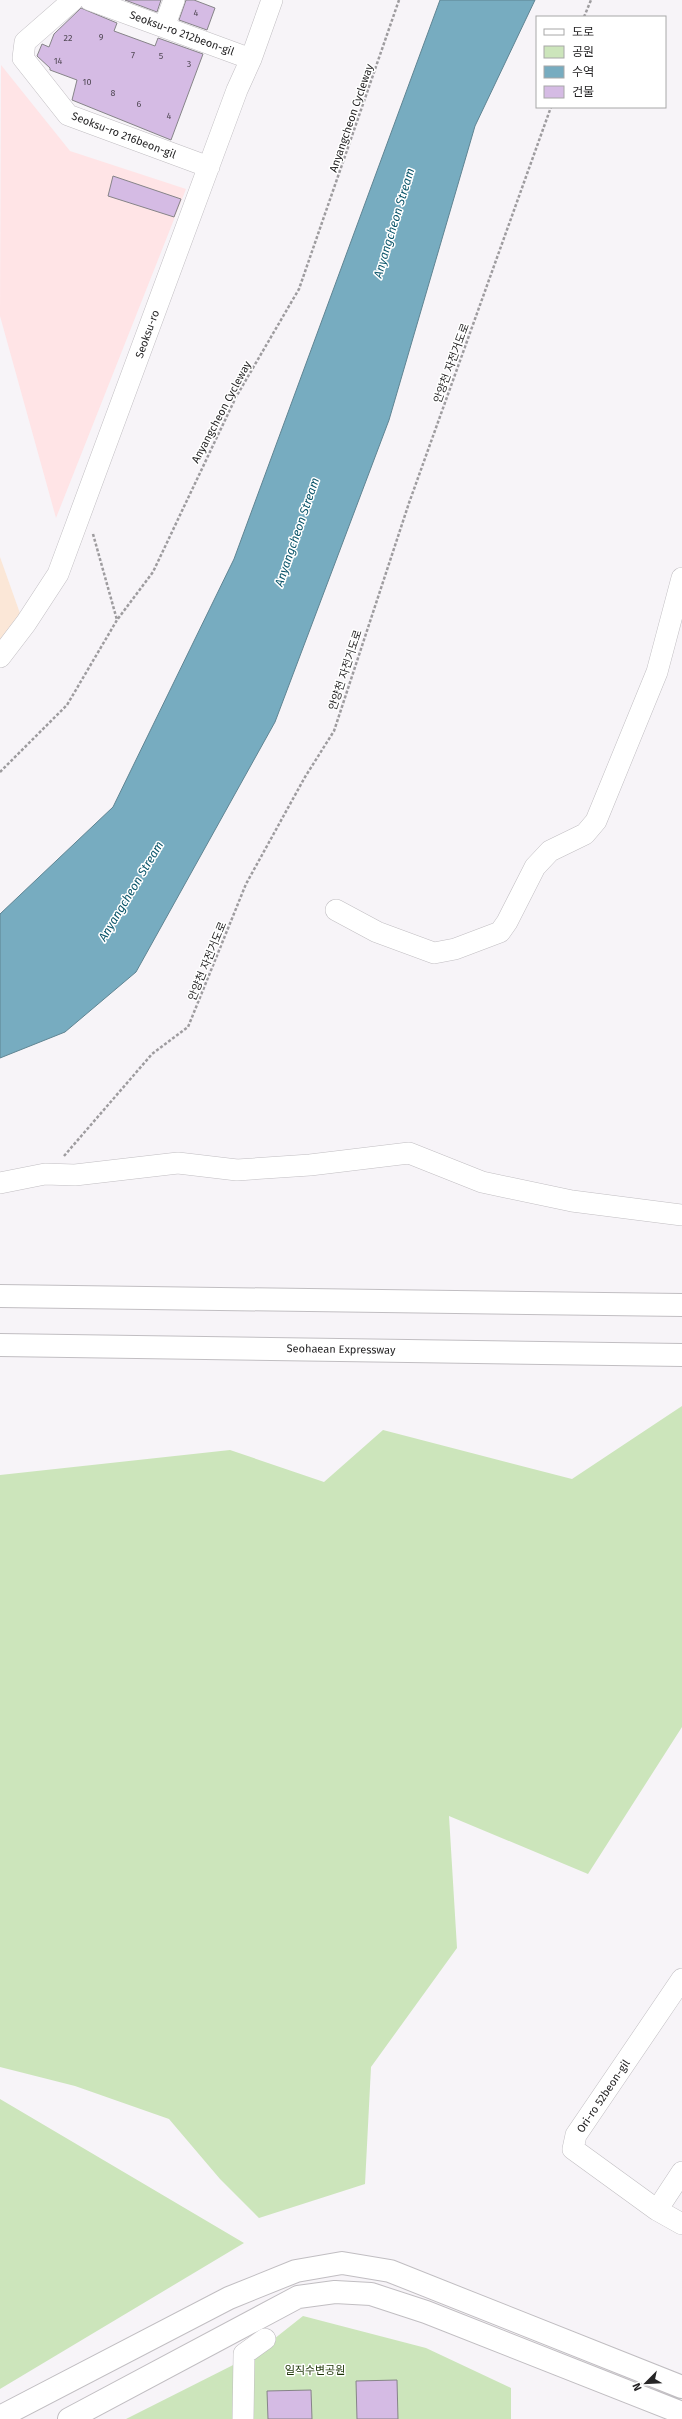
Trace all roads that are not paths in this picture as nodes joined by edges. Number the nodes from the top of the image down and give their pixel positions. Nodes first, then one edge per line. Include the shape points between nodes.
1 (73, 0) edge
2 (90, 0) edge
3 (174, 0) edge
4 (272, 0) edge
5 (164, 27) junction
6 (251, 59) junction
7 (209, 167) junction
8 (682, 578) edge
9 (0, 656) edge
10 (336, 910) dead end
11 (0, 1183) edge
12 (682, 1215) edge
13 (0, 1296) edge
14 (681, 1305) edge
15 (0, 1345) edge
16 (678, 1354) edge
17 (682, 1979) edge
18 (682, 2172) edge
19 (657, 2210) junction
20 (682, 2224) edge
21 (265, 2339) dead end
22 (682, 2387) edge
23 (682, 2413) edge
24 (0, 2417) edge
25 (69, 2419) edge
26 (244, 2419) edge

1 - 7 street, Seoksu-ro 216beon-gil via 25,42 23,58 68,115
2 - 5 street, Seoksu-ro 212beon-gil
3 - 5 street
4 - 6 street, Seoksu-ro
5 - 6 street, Seoksu-ro 212beon-gil
6 - 7 street, Seoksu-ro
7 - 9 street, Seoksu-ro via 58,574 26,623
8 - 10 street via 657,672 596,821 585,834 550,851 534,867 500,932 455,949 434,952 377,932
11 - 12 street via 45,1174 75,1175 178,1163 237,1170 310,1165 409,1153 482,1182 572,1201
13 - 14 highway
15 - 16 highway, Seohaean Expressway
17 - 19 street, Ori-ro 52beon-gil via 576,2135 573,2149
18 - 19 street
19 - 20 street, Ori-ro 52beon-gil
21 - 26 street via 244,2354
22 - 24 highway via 390,2271 342,2263 296,2271 229,2298
23 - 25 highway via 426,2312 371,2294 335,2292 298,2297

